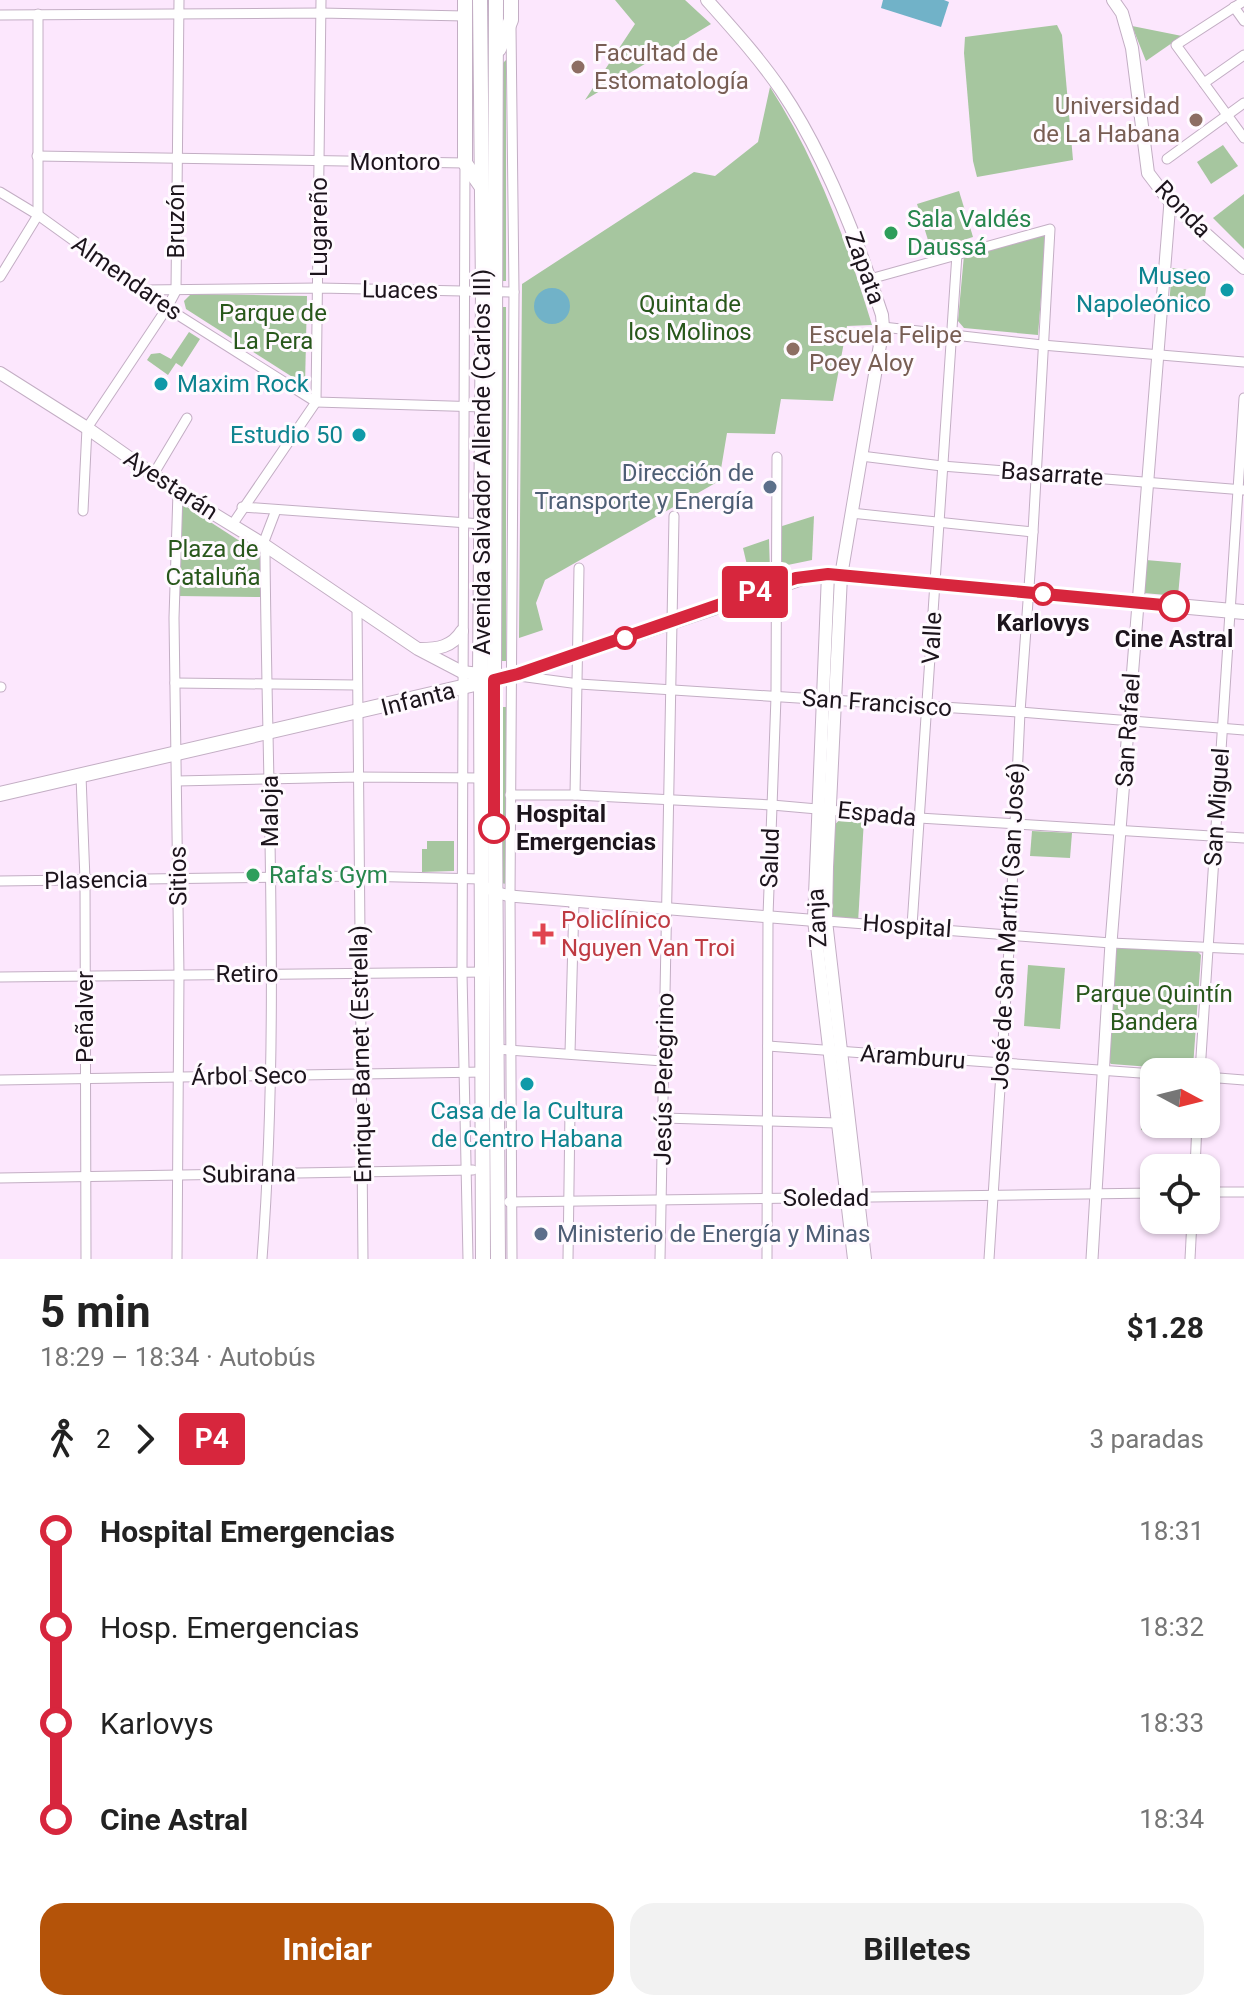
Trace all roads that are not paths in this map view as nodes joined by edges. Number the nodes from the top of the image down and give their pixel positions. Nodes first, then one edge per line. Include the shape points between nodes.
1 (179, 0) edge
2 (321, 0) edge
3 (465, 0) edge
4 (480, 0) edge
5 (496, 0) edge
6 (511, 0) edge
7 (707, 0) edge
8 (1113, 0) edge
9 (1244, 1) edge
10 (1234, 7) junction
11 (179, 13) junction
12 (320, 13) junction
13 (38, 14) junction
14 (0, 15) edge
15 (465, 16) junction
16 (511, 20) junction
17 (1244, 21) edge
18 (1244, 55) edge
19 (496, 60) junction
20 (1204, 83) junction
21 (1244, 103) edge
22 (1227, 115) junction
23 (1244, 138) edge
24 (37, 156) junction
25 (177, 159) junction
26 (1167, 159) dead end
27 (320, 162) junction
28 (465, 163) junction
29 (482, 186) junction
30 (0, 192) edge
31 (1170, 202) junction
32 (38, 215) junction
33 (957, 254) junction
34 (3, 265) edge
35 (1244, 268) edge
36 (0, 277) edge
37 (870, 279) junction
38 (319, 288) junction
39 (143, 290) junction
40 (176, 291) junction
41 (464, 291) junction
42 (490, 292) junction
43 (514, 292) junction
44 (167, 308) junction
45 (883, 327) junction
46 (950, 334) junction
47 (1042, 345) junction
48 (1159, 354) junction
49 (1244, 362) edge
50 (0, 373) edge
51 (1244, 398) edge
52 (316, 402) junction
53 (463, 405) junction
54 (483, 407) junction
55 (187, 418) dead end
56 (87, 428) junction
57 (861, 456) junction
58 (777, 457) dead end
59 (942, 466) junction
60 (1036, 473) junction
61 (153, 475) junction
62 (1147, 481) junction
63 (1241, 489) edge
64 (178, 492) junction
65 (242, 507) junction
66 (276, 510) junction
67 (83, 511) dead end
68 (851, 513) junction
69 (674, 516) dead end
70 (940, 522) junction
71 (462, 523) junction
72 (482, 524) junction
73 (232, 525) junction
74 (1033, 532) junction
75 (263, 544) junction
76 (579, 568) dead end
77 (834, 575) junction
78 (935, 585) junction
79 (775, 586) junction
80 (1028, 593) junction
81 (1137, 603) junction
82 (357, 609) junction
83 (1237, 611) edge
84 (672, 621) junction
85 (462, 631) junction
86 (418, 649) junction
87 (579, 653) junction
88 (462, 672) junction
89 (511, 676) junction
90 (488, 681) junction
91 (175, 683) junction
92 (267, 683) junction
93 (579, 684) junction
94 (356, 685) junction
95 (462, 688) junction
96 (672, 688) junction
97 (776, 697) junction
98 (828, 699) junction
99 (928, 707) junction
100 (1020, 712) junction
101 (357, 713) junction
102 (1130, 720) junction
103 (1223, 728) junction
104 (1244, 730) edge
105 (269, 732) junction
106 (176, 753) junction
107 (81, 776) junction
108 (358, 777) junction
109 (462, 778) junction
110 (481, 778) junction
111 (270, 779) junction
112 (177, 781) junction
113 (0, 794) edge
114 (510, 795) junction
115 (575, 795) junction
116 (668, 799) junction
117 (772, 805) junction
118 (823, 809) junction
119 (919, 818) junction
120 (1015, 824) junction
121 (1121, 830) junction
122 (1214, 836) junction
123 (1244, 838) edge
124 (359, 876) junction
125 (178, 878) junction
126 (270, 878) junction
127 (462, 879) junction
128 (481, 879) junction
129 (85, 880) junction
130 (0, 881) edge
131 (494, 892) junction
132 (510, 896) junction
133 (574, 901) junction
134 (667, 907) junction
135 (768, 916) junction
136 (820, 920) junction
137 (912, 926) junction
138 (1010, 933) junction
139 (1111, 943) junction
140 (1208, 948) junction
141 (1244, 949) edge
142 (488, 972) junction
143 (361, 973) junction
144 (462, 973) junction
145 (269, 974) junction
146 (85, 975) junction
147 (179, 975) junction
148 (0, 977) edge
149 (768, 1046) junction
150 (503, 1049) junction
151 (835, 1051) junction
152 (570, 1053) junction
153 (1201, 1058) edge
154 (663, 1061) junction
155 (1000, 1062) junction
156 (488, 1070) junction
157 (1103, 1070) junction
158 (464, 1073) junction
159 (1140, 1073) edge
160 (271, 1074) junction
161 (361, 1075) junction
162 (84, 1077) junction
163 (178, 1078) junction
164 (1220, 1078) edge
165 (0, 1080) edge
166 (1244, 1080) edge
167 (570, 1111) dead end
168 (663, 1118) junction
169 (768, 1119) junction
170 (837, 1123) junction
171 (482, 1170) junction
172 (363, 1171) junction
173 (268, 1174) junction
174 (178, 1175) junction
175 (85, 1176) junction
176 (0, 1178) edge
177 (1220, 1192) edge
178 (1244, 1192) edge
179 (1140, 1193) edge
180 (1095, 1194) junction
181 (992, 1196) junction
182 (768, 1198) junction
183 (851, 1198) junction
184 (661, 1200) junction
185 (569, 1201) junction
186 (505, 1202) junction
187 (1191, 1234) edge
188 (86, 1259) edge
189 (177, 1259) edge
190 (262, 1259) edge
191 (363, 1259) edge
192 (468, 1259) edge
193 (483, 1259) edge
194 (498, 1259) edge
195 (512, 1259) edge
196 (568, 1259) edge
197 (660, 1259) edge
198 (767, 1259) edge
199 (854, 1259) edge
200 (865, 1259) edge
201 (989, 1259) edge
202 (1092, 1259) edge
203 (1190, 1259) edge

1 - 11 street, Bruzón
2 - 12 street, Lugareño
3 - 15 main road
4 - 29 main road, Avenida Salvador Allende (Carlos III)
5 - 19 main road, Avenida Salvador Allende (Carlos III)
6 - 16 main road
7 - 37 main road, Zapata via 794,111 842,207
8 - 31 main road, Ronda via 1132,48 1148,173
9 - 10 street
10 - 17 street
10 - 20 street via 1176,45
11 - 12 street
11 - 13 street
11 - 25 street, Bruzón
12 - 15 street
12 - 27 street, Lugareño
13 - 14 street
13 - 24 street
15 - 28 main road
16 - 19 main road
16 - 43 street, Avenida Salvador Allende (Carlos III)
18 - 20 street
19 - 42 main road, Avenida Salvador Allende (Carlos III)
20 - 22 street
21 - 22 street
22 - 23 street
22 - 26 street
24 - 25 street, Montoro
24 - 32 street
25 - 27 street, Montoro
25 - 40 street, Bruzón
27 - 28 street, Montoro
27 - 38 street, Lugareño
28 - 29 main road
28 - 41 street, Avenida Salvador Allende (Carlos III)
29 - 42 main road, Avenida Salvador Allende (Carlos III)
30 - 32 street, Almendares
31 - 35 main road, Ronda
31 - 48 street, San Rafael
32 - 34 street
32 - 39 street, Almendares
33 - 37 street
33 - 46 street, Valle
33 - 47 street, José de San Martín (San José) via 1050,229
34 - 36 street
37 - 45 main road, Zapata
38 - 40 street, Luaces
38 - 41 street, Luaces
38 - 52 street, Lugareño
39 - 40 street, Luaces
39 - 44 street, Almendares
40 - 44 street, Bruzón
41 - 42 street, Luaces
41 - 53 street, Avenida Salvador Allende (Carlos III)
42 - 43 street, Luaces
42 - 54 main road, Avenida Salvador Allende (Carlos III)
42 - 90 main road, Avenida Salvador Allende (Carlos III)
43 - 89 street, Avenida Salvador Allende (Carlos III)
44 - 52 street, Almendares
44 - 56 street, Bruzón
45 - 46 street
45 - 57 main road, Zapata
46 - 47 street
46 - 59 street, Valle
47 - 48 street
47 - 60 street, José de San Martín (San José)
48 - 49 street
48 - 62 street, San Rafael
50 - 56 main road, Ayestarán
51 - 63 street, San Miguel
52 - 53 street
52 - 65 street
53 - 54 street
53 - 71 street, Avenida Salvador Allende (Carlos III)
54 - 72 main road, Avenida Salvador Allende (Carlos III)
55 - 61 street
56 - 61 main road, Ayestarán
56 - 67 street
57 - 59 street, Basarrate
57 - 68 main road, Zapata
58 - 79 street, Salud
59 - 60 street, Basarrate
59 - 70 street, Valle
60 - 62 street, Basarrate
60 - 74 street, José de San Martín (San José)
61 - 64 main road, Ayestarán
62 - 63 street, Basarrate
62 - 81 street, San Rafael
63 - 83 street, San Miguel
64 - 73 main road, Ayestarán
64 - 91 street, Sitios
65 - 66 street
65 - 73 street
66 - 71 street
66 - 75 street, Maloja
68 - 70 street
68 - 77 main road, Zapata
69 - 84 street, Jesús Peregrino
70 - 74 street
70 - 78 street, Valle
71 - 72 street
71 - 85 street, Avenida Salvador Allende (Carlos III)
72 - 90 main road, Avenida Salvador Allende (Carlos III)
73 - 75 main road, Ayestarán
74 - 80 street, José de San Martín (San José)
75 - 82 main road, Ayestarán
75 - 92 street, Maloja
76 - 87 street
77 - 78 main road, Infanta
77 - 79 main road, Infanta via 796,578
77 - 98 main road, Zanja
78 - 80 main road, Infanta
78 - 99 street, Valle
79 - 84 main road, Infanta
79 - 97 street, Salud
80 - 81 main road, Infanta
80 - 100 street, José de San Martín (San José)
81 - 83 main road, Infanta
81 - 102 street, San Rafael
82 - 86 main road, Ayestarán
82 - 94 street, Enrique Barnet (Estrella)
83 - 103 street, San Miguel
84 - 87 main road, Infanta
84 - 96 street, Jesús Peregrino
85 - 86 main road via 442,648
85 - 88 street, Avenida Salvador Allende (Carlos III)
86 - 88 main road, Ayestarán
87 - 89 main road, Infanta
87 - 93 street
88 - 90 main road, Ayestarán
88 - 95 street, Avenida Salvador Allende (Carlos III)
89 - 90 main road, Infanta
89 - 93 street, San Francisco
89 - 114 street, Avenida Salvador Allende (Carlos III)
90 - 95 main road, Infanta
90 - 110 main road, Avenida Salvador Allende (Carlos III)
90 - 131 main road, Avenida Salvador Allende (Carlos III)
91 - 92 street
91 - 106 street, Sitios
92 - 94 street
92 - 105 street, Maloja
93 - 96 street, San Francisco
93 - 115 street
94 - 101 street, Enrique Barnet (Estrella)
95 - 101 main road, Infanta
95 - 109 street, Avenida Salvador Allende (Carlos III)
96 - 97 street, San Francisco
96 - 116 street, Jesús Peregrino
97 - 98 street, San Francisco
97 - 117 street, Salud
98 - 99 street, San Francisco
98 - 118 main road, Zanja
99 - 100 street, San Francisco
99 - 119 street, Valle
100 - 102 street, San Francisco
100 - 120 street, José de San Martín (San José)
101 - 105 main road, Infanta
101 - 108 street, Enrique Barnet (Estrella)
102 - 103 street, San Francisco
102 - 121 street, San Rafael
103 - 104 street, San Francisco
103 - 122 street, San Miguel
105 - 106 main road, Infanta
105 - 111 street, Maloja
106 - 107 main road, Infanta
106 - 112 street, Sitios
107 - 113 main road, Infanta
107 - 129 street, Peñalver
108 - 109 street
108 - 111 street
108 - 124 street, Enrique Barnet (Estrella)
109 - 110 street
109 - 127 street, Avenida Salvador Allende (Carlos III)
110 - 128 main road, Avenida Salvador Allende (Carlos III)
111 - 112 street
111 - 126 street, Maloja
112 - 125 street, Sitios
114 - 115 street, Espada
114 - 132 street, Avenida Salvador Allende (Carlos III)
115 - 116 street, Espada
116 - 117 street, Espada
116 - 134 street, Jesús Peregrino
117 - 118 street, Espada
117 - 135 street, Salud
118 - 119 street, Espada
118 - 136 main road, Zanja
119 - 120 street, Espada
119 - 137 street, Valle
120 - 121 street, Espada
120 - 138 street, José de San Martín (San José)
121 - 122 street, Espada
121 - 139 street, San Rafael
122 - 123 street, Espada
122 - 140 street, San Miguel
124 - 126 street, Plasencia
124 - 127 street, Plasencia
124 - 143 street, Enrique Barnet (Estrella)
125 - 126 street, Plasencia
125 - 129 street, Plasencia
125 - 147 street, Sitios
126 - 145 street, Maloja
127 - 128 street, Plasencia
127 - 144 street, Avenida Salvador Allende (Carlos III)
128 - 131 street
128 - 142 main road, Avenida Salvador Allende (Carlos III)
129 - 130 street, Plasencia
129 - 146 street, Peñalver
131 - 132 street, Hospital
131 - 142 main road, Avenida Salvador Allende (Carlos III)
132 - 133 street, Hospital
132 - 150 street, Avenida Salvador Allende (Carlos III)
133 - 134 street, Hospital
133 - 152 street
134 - 135 street, Hospital
134 - 154 street, Jesús Peregrino
135 - 136 street, Hospital
135 - 149 street, Salud
136 - 137 street, Hospital
136 - 151 main road, Zanja
137 - 138 street, Hospital
138 - 139 street, Hospital
138 - 155 street, José de San Martín (San José)
139 - 140 street, Hospital
139 - 157 street, San Rafael
140 - 141 street, Hospital
140 - 153 street, San Miguel
142 - 144 street, Retiro
142 - 150 main road, Avenida Salvador Allende (Carlos III)
142 - 156 main road, Avenida Salvador Allende (Carlos III)
143 - 144 street, Retiro
143 - 145 street, Retiro
143 - 161 street, Enrique Barnet (Estrella)
144 - 158 street, Avenida Salvador Allende (Carlos III)
145 - 147 street, Retiro
145 - 160 street, Maloja
146 - 147 street, Retiro
146 - 148 street, Retiro
146 - 162 street, Peñalver
147 - 163 street, Sitios
149 - 151 street, Aramburu
149 - 169 street, Salud
150 - 152 street
150 - 156 main road, Avenida Salvador Allende (Carlos III)
150 - 186 street, Avenida Salvador Allende (Carlos III)
151 - 155 street, Aramburu
151 - 170 main road, Zanja
151 - 183 main road, Zanja
152 - 154 street
154 - 168 street, Jesús Peregrino
155 - 157 street, Aramburu
155 - 181 street, José de San Martín (San José)
156 - 158 street, Árbol Seco
156 - 171 main road, Avenida Salvador Allende (Carlos III)
157 - 159 street, Aramburu
157 - 180 street, San Rafael
158 - 161 street, Árbol Seco
158 - 171 street, Avenida Salvador Allende (Carlos III)
160 - 161 street, Árbol Seco
160 - 163 street, Árbol Seco
160 - 173 street, Maloja
161 - 172 street, Enrique Barnet (Estrella)
162 - 163 street, Árbol Seco
162 - 165 street, Árbol Seco
162 - 175 street, Peñalver
163 - 174 street, Sitios
164 - 166 street
167 - 185 street
168 - 169 street
168 - 184 street, Jesús Peregrino
169 - 170 street
169 - 182 street, Salud
170 - 183 main road, Zanja
171 - 172 street, Subirana
171 - 186 main road, Avenida Salvador Allende (Carlos III)
171 - 192 street, Avenida Salvador Allende (Carlos III)
171 - 193 main road, Avenida Salvador Allende (Carlos III)
172 - 173 street, Subirana
172 - 191 street, Enrique Barnet (Estrella)
173 - 174 street, Subirana
173 - 190 street, Maloja
174 - 175 street, Subirana
174 - 189 street, Sitios
175 - 176 street, Subirana
175 - 188 street, Peñalver
177 - 178 street
179 - 180 street, Soledad
180 - 181 street, Soledad
180 - 202 street, San Rafael
181 - 183 street, Soledad
181 - 201 street, José de San Martín (San José)
182 - 183 street, Soledad
182 - 184 street, Soledad
182 - 198 street, Salud
183 - 199 main road, Zanja
183 - 200 main road, Zanja
184 - 185 street, Soledad
184 - 197 street, Jesús Peregrino
185 - 186 street, Soledad
185 - 196 street
186 - 194 main road, Avenida Salvador Allende (Carlos III)
186 - 195 street, Avenida Salvador Allende (Carlos III)
187 - 203 street

